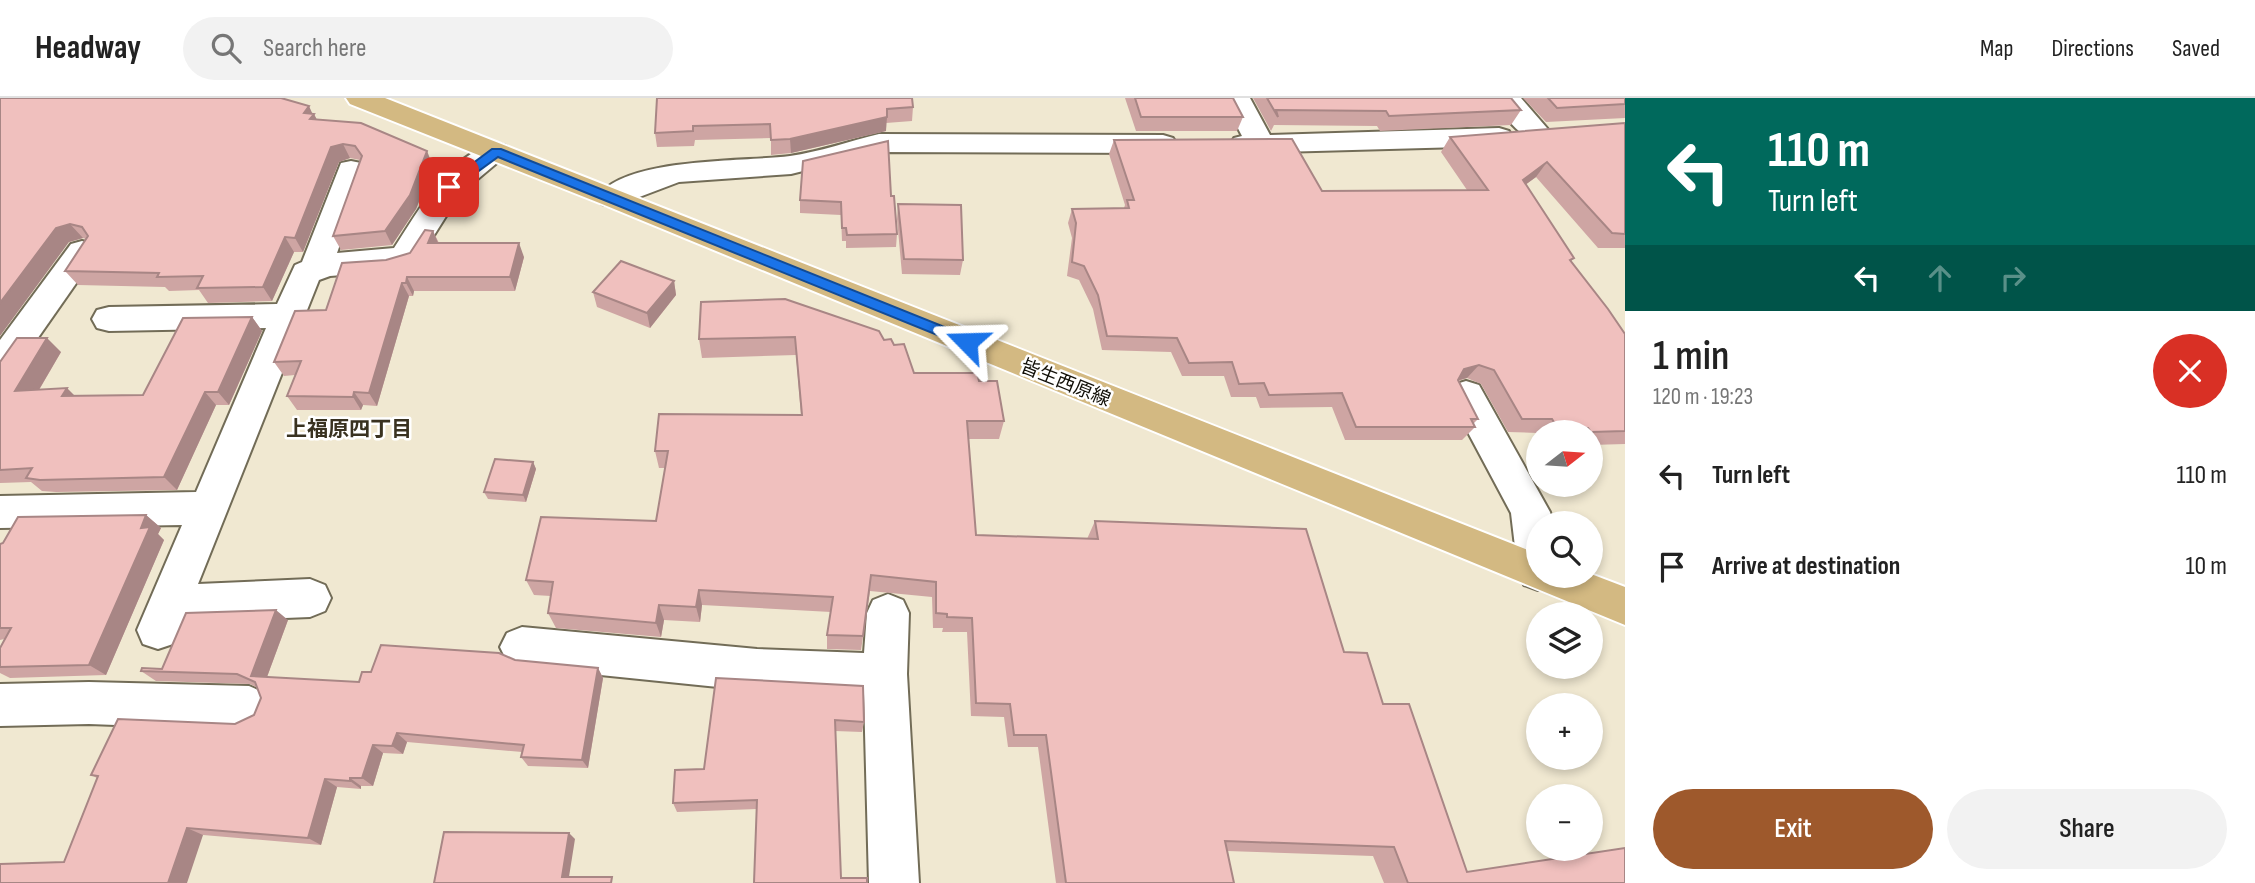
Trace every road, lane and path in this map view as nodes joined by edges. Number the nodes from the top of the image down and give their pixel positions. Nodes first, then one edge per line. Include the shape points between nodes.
1 (360, 98) edge
2 (1236, 98) edge
3 (1506, 98) edge
4 (1261, 145) junction
5 (496, 152) junction
6 (351, 170) dead end
7 (613, 197) junction
8 (82, 252) edge
9 (316, 267) junction
10 (288, 316) junction
11 (108, 319) dead end
12 (3, 357) edge
13 (1466, 395) edge
14 (208, 508) junction
15 (1529, 511) edge
16 (0, 512) edge
17 (1526, 567) edge
18 (1579, 588) edge
19 (310, 598) dead end
20 (1625, 606) edge
21 (888, 613) dead end
22 (522, 647) dead end
23 (885, 674) junction
24 (0, 705) edge
25 (249, 708) dead end
26 (894, 883) edge

1 - 5 main road, 皆生西原線
2 - 4 street
3 - 4 street via 1551,134
4 - 7 street via 879,143 791,165 680,173 647,181
5 - 7 main road, 皆生西原線
5 - 9 street via 449,187 405,256
6 - 9 street
7 - 17 main road, 皆生西原線
8 - 12 street
9 - 10 street via 306,273
10 - 11 street
10 - 14 street
13 - 15 street
14 - 16 street
14 - 19 street via 163,617
18 - 20 main road
21 - 23 street
22 - 23 street via 757,670
23 - 26 street
24 - 25 street

